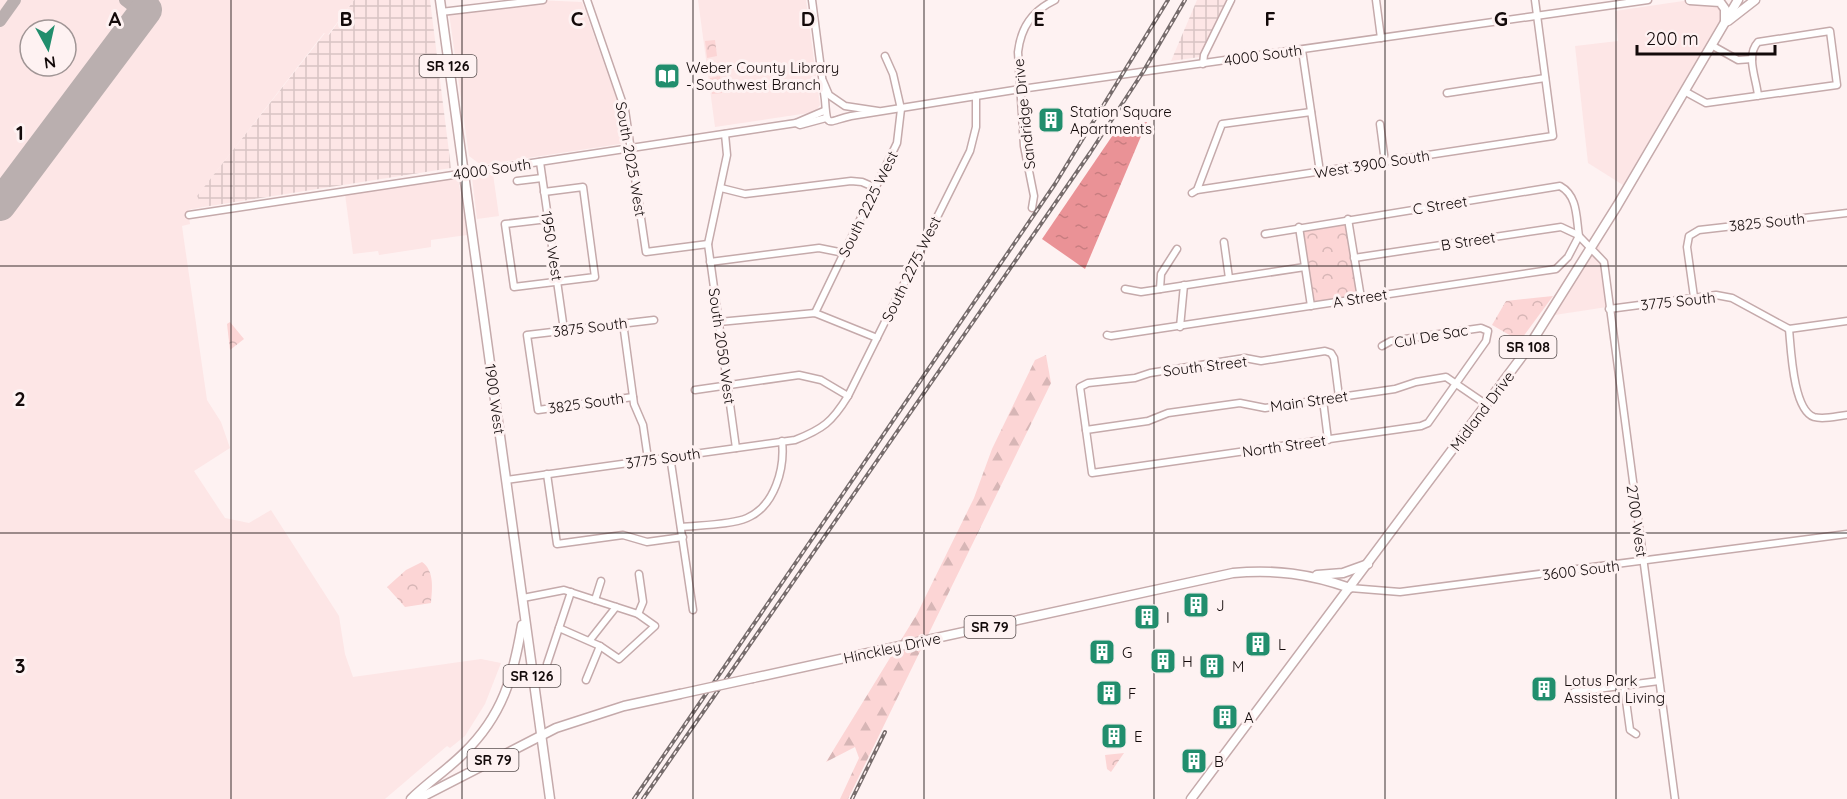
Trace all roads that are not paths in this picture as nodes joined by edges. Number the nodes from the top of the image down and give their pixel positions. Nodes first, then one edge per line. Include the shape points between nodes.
1 (440, 0) edge
2 (543, 0) edge
3 (587, 0) edge
4 (812, 0) edge
5 (1055, 0) edge
6 (1231, 0) edge
7 (1376, 0) edge
8 (1535, 0) edge
9 (1648, 0) edge
10 (1690, 0) edge
11 (1738, 0) edge
12 (1755, 0) edge
13 (1608, 2) edge
14 (441, 12) junction
15 (1537, 15) junction
16 (1725, 23) junction
17 (1382, 38) junction
18 (1713, 46) junction
19 (1302, 50) junction
20 (885, 56) dead end
21 (1752, 59) junction
22 (1203, 63) junction
23 (1545, 78) junction
24 (823, 81) junction
25 (1020, 89) junction
26 (1686, 92) junction
27 (1447, 93) dead end
28 (976, 96) junction
29 (1758, 96) junction
30 (835, 100) junction
31 (845, 106) junction
32 (825, 108) junction
33 (901, 109) junction
34 (878, 111) junction
35 (1311, 112) junction
36 (826, 118) junction
37 (844, 118) junction
38 (796, 123) junction
39 (1380, 124) dead end
40 (725, 134) junction
41 (630, 148) junction
42 (540, 162) junction
43 (1385, 162) junction
44 (1320, 172) junction
45 (462, 173) junction
46 (542, 178) junction
47 (517, 182) dead end
48 (721, 188) junction
49 (876, 188) junction
50 (544, 192) junction
51 (1032, 208) dead end
52 (1847, 213) edge
53 (189, 215) dead end
54 (548, 219) junction
55 (1348, 219) junction
56 (1299, 227) junction
57 (1265, 234) dead end
58 (1579, 236) junction
59 (1224, 243) dead end
60 (708, 244) junction
61 (1592, 247) junction
62 (1177, 249) dead end
63 (844, 253) junction
64 (1354, 258) junction
65 (710, 262) junction
66 (1305, 267) junction
67 (1228, 278) junction
68 (558, 280) junction
69 (1184, 285) junction
70 (1125, 289) dead end
71 (1160, 289) junction
72 (1694, 297) junction
73 (1360, 298) junction
74 (1311, 306) junction
75 (1609, 309) junction
76 (815, 313) junction
77 (654, 320) dead end
78 (1847, 321) edge
79 (719, 322) junction
80 (623, 323) junction
81 (1180, 327) junction
82 (1789, 329) junction
83 (564, 330) junction
84 (1107, 334) dead end
85 (877, 338) junction
86 (1382, 346) dead end
87 (1454, 383) junction
88 (728, 386) junction
89 (695, 390) dead end
90 (848, 396) junction
91 (633, 397) junction
92 (1339, 397) junction
93 (1323, 400) junction
94 (1487, 405) junction
95 (538, 410) joint
96 (1847, 415) edge
97 (819, 430) joint
98 (1086, 430) junction
99 (1328, 440) junction
100 (782, 441) junction
101 (736, 447) junction
102 (670, 456) junction
103 (648, 459) junction
104 (547, 474) junction
105 (506, 480) junction
106 (681, 527) junction
107 (1847, 534) edge
108 (682, 537) junction
109 (1642, 562) junction
110 (1368, 564) junction
111 (639, 574) dead end
112 (1313, 576) junction
113 (601, 580) dead end
114 (1350, 588) junction
115 (571, 592) junction
116 (523, 598) junction
117 (595, 600) junction
118 (616, 607) junction
119 (693, 610) dead end
120 (638, 614) junction
121 (524, 616) junction
122 (559, 628) junction
123 (590, 640) junction
124 (600, 646) junction
125 (547, 664) dead end
126 (586, 680) dead end
127 (1659, 681) junction
128 (1624, 686) junction
129 (1574, 692) dead end
130 (1636, 734) dead end
131 (541, 736) junction
132 (448, 786) junction
133 (411, 799) edge
134 (418, 799) edge
135 (433, 799) edge
136 (549, 799) edge
137 (1191, 799) edge
138 (1675, 799) edge

1 - 14 main road, 1900 West / SR 126
2 - 14 street
3 - 41 street, South 2025 West via 625,110
4 - 24 street
5 - 25 street, Sandridge Drive via 1030,18 1020,39
6 - 22 street
7 - 17 street
8 - 15 street
9 - 13 street, 4000 South
10 - 16 main road via 1720,2 1725,9
11 - 16 main road, Midland Drive / SR 108
12 - 16 main road
13 - 15 street, 4000 South
14 - 45 main road, 1900 West / SR 126
15 - 17 street, 4000 South
15 - 23 street
16 - 18 main road, Midland Drive / SR 108
17 - 19 street, 4000 South
18 - 21 street via 1738,60
18 - 26 main road, Midland Drive / SR 108
19 - 22 street, 4000 South
19 - 35 street
20 - 33 street, South 2225 West
21 - 29 street
21 - 29 street via 1755,45 1761,40 1830,31 1837,85
22 - 25 street, 4000 South
23 - 27 street
23 - 43 street, West 3900 South via 1553,136
24 - 30 street
24 - 32 street
25 - 28 street, 4000 South
25 - 51 street, Sandridge Drive via 1024,146 1034,196
26 - 29 street via 1706,103
26 - 61 main road, Midland Drive / SR 108
28 - 33 street, 4000 South
28 - 85 street, South 2275 West via 976,127 970,151
30 - 31 street
30 - 32 street
31 - 34 street, 4000 South
31 - 37 street
32 - 36 street
32 - 38 street, 4000 South
33 - 34 street, 4000 South
33 - 49 street, South 2225 West via 897,143
34 - 37 street, 4000 South
35 - 44 street
35 - 44 street, West 3900 South via 1222,124 1195,192
36 - 37 street via 834,122
36 - 38 street, 4000 South
38 - 40 street, 4000 South
39 - 43 street
40 - 41 street, 4000 South
40 - 48 street, South 2050 West via 728,155
41 - 42 street, 4000 South
41 - 60 street, South 2025 West via 646,252
42 - 45 street, 4000 South
42 - 46 street, 1950 West
43 - 44 street, West 3900 South
45 - 53 street, 4000 South
45 - 105 main road, 1900 West / SR 126
46 - 47 street
46 - 50 street, 1950 West
48 - 49 street via 745,194 851,181
48 - 60 street, South 2050 West
49 - 63 street, South 2225 West
50 - 54 street, 1950 West
50 - 68 street via 583,188 595,277
52 - 72 street, 3825 South via 1699,230 1689,236 1687,247
54 - 68 street, 1950 West
54 - 68 street via 505,224 514,287
55 - 56 street, C Street
55 - 58 street, C Street via 1560,186 1574,200
55 - 64 street
56 - 57 street, C Street
56 - 66 street
58 - 61 street
58 - 64 street, B Street via 1561,226
58 - 73 street, A Street via 1556,269
59 - 67 street
60 - 65 street, South 2050 West
61 - 75 street, 2700 West via 1604,262
61 - 94 main road, Midland Drive / SR 108
62 - 71 street via 1161,274
63 - 65 street via 819,248
63 - 76 street, South 2225 West
64 - 73 street
65 - 79 street, South 2050 West
66 - 67 street
66 - 74 street
67 - 69 street
68 - 83 street, 1950 West
69 - 71 street
69 - 81 street
70 - 71 street
72 - 75 street, 3775 South
72 - 82 street, 3775 South via 1732,298
73 - 74 street, A Street
74 - 81 street, A Street
75 - 109 street, 2700 West
76 - 79 street
76 - 85 street
77 - 80 street, 3875 South
78 - 82 street
79 - 88 street, South 2050 West
80 - 83 street, 3875 South
80 - 91 street
81 - 84 street, A Street
82 - 96 street via 1800,403 1809,414 1822,418
83 - 95 street, 3875 South via 527,335
85 - 90 street, South 2275 West
86 - 87 street, Cul De Sac via 1391,341 1481,328 1488,331 1486,341
87 - 92 street, Main Street via 1446,377
87 - 94 street, Main Street
87 - 99 street, North Street via 1428,423
88 - 89 street
88 - 90 street via 799,375 821,380
88 - 101 street, South 2050 West
90 - 97 street, South 2275 West
91 - 95 street, 3825 South
91 - 103 street via 643,425
92 - 93 street, Main Street
92 - 98 street, South Street via 1332,353 1261,361 1245,358 1088,383 1080,387
93 - 98 street, Main Street via 1264,408 1240,403
93 - 99 street
94 - 110 main road, Midland Drive / SR 108
97 - 100 street, 3775 South
98 - 99 street, North Street via 1092,473
100 - 101 street, 3775 South
100 - 106 street via 784,458 779,477 762,507 746,518
101 - 102 street, 3775 South
102 - 103 street, 3775 South
102 - 106 street
103 - 104 street, 3775 South
104 - 105 street, 3775 South
104 - 108 street via 556,544 623,535 647,542
105 - 116 main road, 1900 West / SR 126
106 - 108 street
107 - 109 street, 3600 South
108 - 119 street
109 - 114 street, 3600 South via 1400,592
109 - 127 street, 2700 West
110 - 112 main road via 1343,573
110 - 114 main road, Midland Drive / SR 108
111 - 120 street via 643,603
112 - 114 main road, Hinckley Drive / SR 79
112 - 131 main road, Hinckley Drive / SR 79, bridge via 1259,570 1233,573 680,694 589,716
113 - 117 street
114 - 137 main road, Midland Drive / SR 108
115 - 116 street
115 - 117 street
115 - 122 street
116 - 121 main road, 1900 West / SR 126
117 - 118 street
118 - 120 street
118 - 123 street
120 - 124 street via 655,626 619,660
121 - 131 main road, 1900 West / SR 126
121 - 133 main road via 514,671 498,711 469,748
122 - 123 street
122 - 125 street
123 - 124 street
124 - 126 street
127 - 128 street
127 - 138 street, 2700 West
128 - 129 street
128 - 130 street via 1630,730
131 - 132 main road, Hinckley Drive / SR 79
131 - 136 main road, 1900 West / SR 126
132 - 134 main road, Hinckley Drive / SR 79
132 - 135 main road, Hinckley Drive / SR 79

